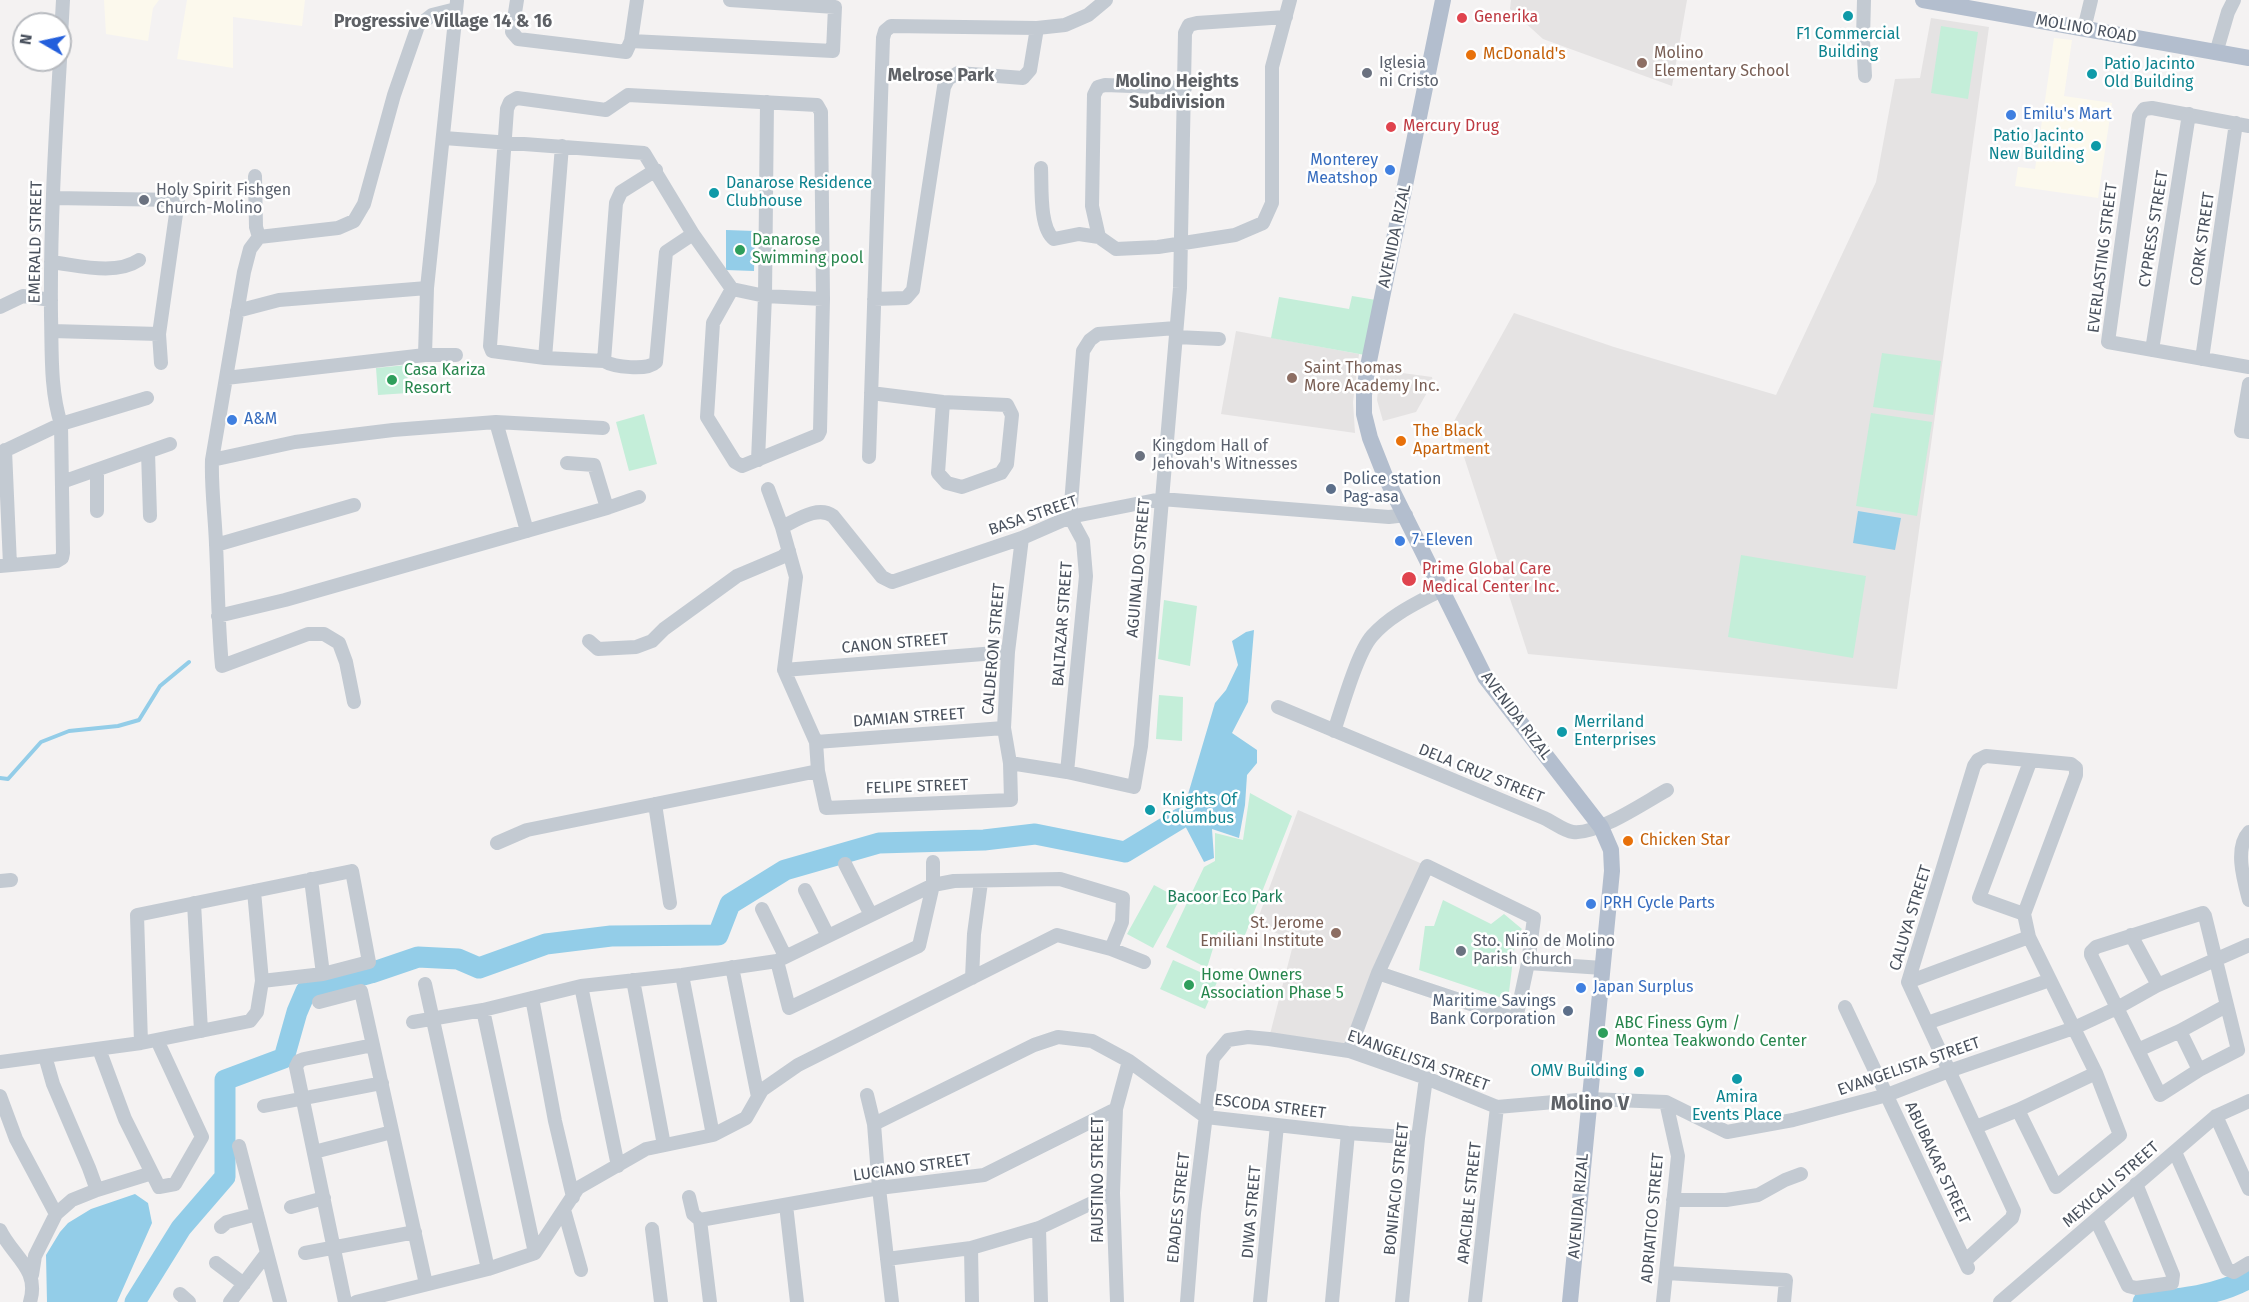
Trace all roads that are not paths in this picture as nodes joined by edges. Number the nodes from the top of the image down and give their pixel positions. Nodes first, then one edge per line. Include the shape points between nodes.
1 (517, 0) edge
2 (637, 0) edge
3 (730, 0) edge
4 (1106, 0) edge
5 (1290, 0) edge
6 (1443, 0) edge
7 (1864, 0) edge
8 (1923, 0) edge
9 (2091, 0) edge
10 (2234, 0) edge
11 (457, 5) edge
12 (1286, 16) junction
13 (1037, 28) junction
14 (2084, 29) junction
15 (631, 41) junction
16 (2217, 52) junction
17 (2249, 58) edge
18 (59, 72) edge
19 (1865, 76) dead end
20 (1185, 88) junction
21 (767, 102) junction
22 (2189, 114) junction
23 (2242, 124) edge
24 (444, 138) junction
25 (505, 142) junction
26 (562, 146) junction
27 (1041, 168) dead end
28 (656, 170) junction
29 (255, 176) dead end
30 (53, 198) junction
31 (693, 234) junction
32 (260, 237) junction
33 (1099, 237) junction
34 (1180, 243) junction
35 (139, 260) dead end
36 (51, 262) junction
37 (428, 288) junction
38 (732, 289) junction
39 (765, 296) junction
40 (823, 299) junction
41 (874, 299) junction
42 (51, 300) junction
43 (0, 307) edge
44 (237, 311) junction
45 (52, 331) junction
46 (1176, 332) junction
47 (159, 334) junction
48 (1219, 339) dead end
49 (2152, 350) junction
50 (425, 355) junction
51 (456, 355) dead end
52 (545, 358) junction
53 (2202, 358) junction
54 (604, 361) junction
55 (161, 363) dead end
56 (2249, 367) edge
57 (226, 378) junction
58 (2249, 384) edge
59 (871, 393) junction
60 (147, 398) dead end
61 (944, 402) junction
62 (496, 422) junction
63 (61, 424) junction
64 (603, 428) dead end
65 (2245, 432) edge
66 (170, 444) dead end
67 (2, 452) edge
68 (148, 452) junction
69 (869, 458) dead end
70 (213, 460) junction
71 (758, 460) junction
72 (567, 463) dead end
73 (97, 470) junction
74 (62, 483) junction
75 (768, 489) dead end
76 (639, 497) dead end
77 (1161, 499) junction
78 (354, 505) dead end
79 (607, 508) junction
80 (97, 511) dead end
81 (1406, 515) junction
82 (150, 516) dead end
83 (1070, 517) junction
84 (782, 527) junction
85 (527, 531) junction
86 (1022, 538) junction
87 (216, 545) junction
88 (790, 555) junction
89 (5, 565) edge
90 (1441, 590) junction
91 (218, 616) junction
92 (589, 641) dead end
93 (1008, 652) junction
94 (784, 670) junction
95 (354, 702) dead end
96 (1278, 707) dead end
97 (1004, 728) junction
98 (1334, 731) junction
99 (816, 742) junction
100 (2030, 762) junction
101 (1010, 763) junction
102 (818, 771) junction
103 (1067, 772) junction
104 (1667, 790) dead end
105 (1011, 800) joint
106 (655, 804) junction
107 (1600, 827) junction
108 (2249, 832) edge
109 (497, 843) dead end
110 (933, 862) dead end
111 (845, 864) dead end
112 (311, 879) junction
113 (981, 882) junction
114 (933, 885) junction
115 (806, 890) dead end
116 (254, 891) junction
117 (2249, 900) edge
118 (194, 903) junction
119 (670, 903) dead end
120 (762, 909) dead end
121 (2024, 914) junction
122 (871, 915) junction
123 (2131, 935) junction
124 (828, 936) junction
125 (2029, 938) junction
126 (2249, 945) edge
127 (1111, 949) junction
128 (781, 958) junction
129 (2216, 959) junction
130 (1144, 962) dead end
131 (1528, 963) junction
132 (732, 967) junction
133 (1603, 968) junction
134 (1378, 973) junction
135 (323, 974) junction
136 (682, 975) junction
137 (972, 978) junction
138 (633, 980) junction
139 (2050, 980) junction
140 (262, 981) junction
141 (1908, 982) junction
142 (425, 984) dead end
143 (2158, 985) junction
144 (581, 986) junction
145 (532, 998) junction
146 (320, 1002) dead end
147 (1845, 1006) dead end
148 (2226, 1006) junction
149 (2117, 1008) junction
150 (483, 1010) junction
151 (433, 1017) junction
152 (413, 1022) dead end
153 (1927, 1023) junction
154 (2074, 1028) junction
155 (201, 1031) junction
156 (2180, 1031) junction
157 (157, 1040) junction
158 (141, 1043) junction
159 (373, 1046) junction
160 (99, 1049) junction
161 (2138, 1050) junction
162 (1349, 1051) junction
163 (45, 1056) junction
164 (1130, 1060) junction
165 (0, 1062) edge
166 (2199, 1070) junction
167 (1949, 1071) junction
168 (2096, 1074) junction
169 (1426, 1078) junction
170 (382, 1083) junction
171 (867, 1095) dead end
172 (1887, 1095) junction
173 (0, 1096) edge
174 (758, 1097) junction
175 (303, 1099) junction
176 (1589, 1099) junction
177 (2249, 1101) edge
178 (1666, 1102) junction
179 (264, 1106) dead end
180 (1497, 1107) junction
181 (1116, 1109) junction
182 (2018, 1110) junction
183 (2216, 1116) junction
184 (1206, 1117) junction
185 (874, 1124) junction
186 (1277, 1125) junction
187 (1976, 1127) junction
188 (393, 1132) junction
189 (1348, 1133) junction
190 (713, 1135) junction
191 (1418, 1138) junction
192 (664, 1145) junction
193 (238, 1146) dead end
194 (314, 1152) junction
195 (2175, 1152) junction
196 (618, 1166) junction
197 (152, 1173) junction
198 (1801, 1174) dead end
199 (2136, 1184) junction
200 (879, 1188) junction
201 (2249, 1189) edge
202 (97, 1190) junction
203 (1113, 1193) junction
204 (573, 1197) junction
205 (689, 1197) dead end
206 (324, 1198) junction
207 (1673, 1200) junction
208 (786, 1206) junction
209 (291, 1207) dead end
210 (564, 1210) junction
211 (2014, 1211) joint
212 (56, 1214) junction
213 (257, 1214) junction
214 (700, 1220) junction
215 (2096, 1220) junction
216 (221, 1227) dead end
217 (1039, 1228) junction
218 (652, 1229) dead end
219 (0, 1230) edge
220 (415, 1232) junction
221 (334, 1248) junction
222 (970, 1248) junction
223 (305, 1253) dead end
224 (535, 1253) junction
225 (267, 1254) junction
226 (887, 1259) junction
227 (216, 1263) dead end
228 (2249, 1263) edge
229 (488, 1269) junction
230 (581, 1270) dead end
231 (1666, 1273) junction
232 (32, 1275) junction
233 (243, 1284) junction
234 (426, 1284) junction
235 (30, 1302) edge
236 (230, 1302) edge
237 (280, 1302) edge
238 (345, 1302) edge
239 (356, 1302) edge
240 (661, 1302) edge
241 (710, 1302) edge
242 (797, 1302) edge
243 (892, 1302) edge
244 (972, 1302) edge
245 (1041, 1302) edge
246 (1117, 1302) edge
247 (1186, 1302) edge
248 (1260, 1302) edge
249 (1332, 1302) edge
250 (1402, 1302) edge
251 (1475, 1302) edge
252 (1570, 1302) edge
253 (1663, 1302) edge
254 (1784, 1302) edge
255 (2000, 1302) edge

1 - 15 street via 512,32 518,39 626,52
2 - 15 street
3 - 15 street via 835,7 832,51
4 - 13 street via 1078,21
5 - 12 street
6 - 81 main road, AVENIDA RIZAL via 1364,394 1370,438
7 - 19 street
8 - 14 main road, MOLINO ROAD
9 - 14 street
10 - 16 street
11 - 24 street
11 - 32 street via 432,15 418,26 364,204 354,221 338,228
12 - 20 street, AGUINALDO STREET via 1189,25 1185,33
12 - 34 street via 1272,67 1272,203 1263,223 1235,235
13 - 41 street via 1030,70 1023,78 958,73 948,79 913,290 906,298
13 - 41 street via 891,26 885,31
14 - 16 main road, MOLINO ROAD
16 - 17 main road, MOLINO ROAD
18 - 30 street, EMERALD STREET
20 - 33 street via 1098,87 1094,95 1092,206
20 - 34 street, AGUINALDO STREET
21 - 25 street via 628,95 606,111 517,98 508,105
21 - 39 street
21 - 40 street via 815,104 821,112
22 - 23 street
22 - 49 street, CYPRESS STREET
22 - 49 street, EVERLASTING STREET via 2152,108 2144,109 2139,116 2108,342
23 - 53 street, CORK STREET
24 - 25 street
24 - 37 street
25 - 26 street
25 - 52 street via 491,349 498,354
26 - 28 street via 642,153
26 - 52 street
27 - 33 street via 1044,224 1050,237
28 - 31 street
28 - 54 street via 621,192 616,203
29 - 32 street via 256,227
30 - 36 street, EMERALD STREET
30 - 47 street via 178,200
31 - 38 street
31 - 54 street via 666,252 656,363 648,367 610,365
32 - 44 street via 250,249
33 - 34 street via 1116,249
34 - 46 street, AGUINALDO STREET
35 - 36 street via 113,268
36 - 42 street, EMERALD STREET
37 - 44 street via 279,300
37 - 50 street
38 - 39 street
38 - 71 street via 714,323 707,417 735,462 742,466
39 - 40 street
39 - 71 street
40 - 71 street via 819,434
41 - 59 street
42 - 43 street via 23,296
42 - 45 street, EMERALD STREET
44 - 57 street
45 - 47 street
45 - 63 street, EMERALD STREET via 55,405
46 - 48 street
46 - 77 street, AGUINALDO STREET
46 - 83 street via 1098,334 1083,351
47 - 55 street
49 - 53 street, EVERLASTING STREET
50 - 51 street
50 - 57 street
52 - 54 street
53 - 56 street, EVERLASTING STREET
57 - 70 street
58 - 65 street
59 - 61 street
59 - 69 street
60 - 63 street
61 - 61 street via 938,473 947,483 962,487 1001,473 1007,464 1012,415 1007,405
62 - 64 street
62 - 70 street via 295,442
62 - 85 street
63 - 67 street
63 - 74 street, EMERALD STREET
66 - 68 street
67 - 89 street
68 - 73 street
68 - 82 street
70 - 87 street
72 - 79 street via 594,465
73 - 74 street
73 - 80 street
74 - 89 street, EMERALD STREET via 62,558
75 - 84 street
76 - 79 street
77 - 81 street, BASA STREET via 1389,517
77 - 83 street, BASA STREET
77 - 103 street, AGUINALDO STREET via 1141,746 1134,787
78 - 87 street
79 - 85 street
81 - 90 main road, AVENIDA RIZAL
83 - 86 street, BASA STREET
83 - 103 street, BALTAZAR STREET via 1083,542 1086,576
84 - 86 street, BASA STREET via 826,511 882,577 891,582
84 - 88 street
85 - 91 street
86 - 93 street, CALDERON STREET
87 - 91 street
88 - 92 street via 737,576 643,646 598,649
88 - 94 street via 796,577
90 - 98 street via 1395,615 1371,637
90 - 107 main road, AVENIDA RIZAL via 1485,677
91 - 95 street via 222,666 308,634 324,634 339,643
93 - 94 street, CANON STREET
93 - 97 street, CALDERON STREET
94 - 99 street
96 - 98 street, DELA CRUZ STREET
97 - 99 street, DAMIAN STREET
97 - 101 street, CALDERON STREET
98 - 107 street, DELA CRUZ STREET via 1570,832 1583,833
99 - 102 street
100 - 121 street via 1979,898
100 - 121 street via 2071,764 2076,775
100 - 141 street, CALUYA STREET via 1986,756 1974,766
101 - 103 street
101 - 105 street, CALDERON STREET
102 - 105 street, FELIPE STREET via 826,808
102 - 106 street
104 - 107 street, DELA CRUZ STREET
106 - 109 street via 527,830
106 - 119 street
107 - 133 main road, AVENIDA RIZAL via 1611,850 1612,871
108 - 117 street via 2242,846
110 - 114 street
111 - 122 street
112 - 116 street
112 - 135 street
112 - 135 street via 352,871 369,962
113 - 114 street via 954,880
113 - 127 street via 1060,879 1123,898 1122,922
113 - 137 street
114 - 122 street
114 - 128 street via 920,946 789,1008
115 - 124 street
116 - 118 street
116 - 140 street
118 - 155 street
118 - 158 street via 137,915
120 - 128 street
121 - 125 street
122 - 124 street
123 - 129 street via 2203,913
123 - 143 street
123 - 149 street via 2096,947 2091,955
124 - 128 street
125 - 139 street
125 - 141 street
126 - 129 street, EVANGELISTA STREET
127 - 130 street
127 - 137 street via 1057,936
128 - 132 street
129 - 143 street, EVANGELISTA STREET
129 - 148 street
131 - 133 street
131 - 134 street via 1516,1019
131 - 134 street via 1534,918 1427,866
132 - 136 street
132 - 174 street
133 - 176 main road, AVENIDA RIZAL
134 - 162 street
135 - 140 street
136 - 138 street
136 - 190 street
137 - 174 street via 798,1065
138 - 144 street
138 - 192 street
139 - 153 street
139 - 154 street
140 - 155 street via 257,1012 250,1022
141 - 153 street, CALUYA STREET
142 - 151 street
143 - 149 street, EVANGELISTA STREET
144 - 145 street
144 - 196 street
145 - 150 street
145 - 204 street
146 - 159 street via 361,991
147 - 172 street, ABUBAKAR STREET
148 - 156 street
148 - 166 street via 2238,1051
149 - 154 street, EVANGELISTA STREET
149 - 161 street
150 - 151 street
150 - 224 street
151 - 152 street
151 - 229 street
153 - 167 street, CALUYA STREET
154 - 167 street, EVANGELISTA STREET
154 - 168 street
155 - 157 street
156 - 161 street
156 - 166 street
157 - 158 street
157 - 197 street via 202,1137 175,1184 159,1187
158 - 160 street
159 - 170 street
159 - 175 street via 299,1061 296,1066
160 - 163 street
160 - 197 street via 125,1119
161 - 166 street via 2160,1095
162 - 169 street, EVANGELISTA STREET
162 - 184 street, EVANGELISTA STREET via 1248,1037 1228,1040 1214,1058
163 - 165 street
163 - 202 street
164 - 181 street, FAUSTINO STREET
164 - 184 street, ESCODA STREET
164 - 185 street, ESCODA STREET via 1092,1041 1058,1036
167 - 172 street, EVANGELISTA STREET
167 - 187 street, CALUYA STREET
168 - 182 street
168 - 182 street via 2120,1137 2058,1187
169 - 180 street, EVANGELISTA STREET
169 - 191 street, BONIFACIO STREET
170 - 175 street
170 - 188 street
171 - 185 street
172 - 178 street, EVANGELISTA STREET via 1793,1120 1727,1132
172 - 211 street, ABUBAKAR STREET via 1967,1265 2012,1218
173 - 212 street via 15,1139
174 - 190 street via 746,1118
175 - 179 street
175 - 194 street
176 - 178 street, EVANGELISTA STREET
176 - 180 street, EVANGELISTA STREET
176 - 252 main road, AVENIDA RIZAL
177 - 183 street, MEXICALI STREET
178 - 207 street, ADRIATICO STREET via 1678,1156
180 - 251 street, APACIBLE STREET
181 - 200 street, LUCIANO STREET via 984,1175
181 - 203 street, FAUSTINO STREET
182 - 187 street
183 - 195 street, MEXICALI STREET
183 - 201 street
184 - 186 street, ESCODA STREET
184 - 247 street, EDADES STREET
185 - 200 street
186 - 189 street, ESCODA STREET
186 - 248 street, DIWA STREET
187 - 211 street, CALUYA STREET
188 - 194 street
188 - 220 street
189 - 191 street, ESCODA STREET
189 - 249 street
190 - 192 street
191 - 250 street, BONIFACIO STREET
192 - 196 street via 646,1149
193 - 213 street
194 - 206 street
195 - 199 street, MEXICALI STREET
195 - 228 street via 2229,1271
196 - 204 street via 578,1188
197 - 202 street
198 - 207 street via 1758,1195 1726,1200
199 - 215 street, MEXICALI STREET
199 - 215 street via 2173,1275 2172,1283 2128,1286
200 - 208 street, LUCIANO STREET
200 - 226 street
202 - 212 street via 72,1200
203 - 217 street
203 - 246 street, FAUSTINO STREET
204 - 210 street
205 - 214 street via 693,1214
206 - 209 street
206 - 221 street
207 - 231 street, ADRIATICO STREET
208 - 214 street, LUCIANO STREET
208 - 242 street
210 - 224 street
210 - 230 street
212 - 232 street via 35,1256
213 - 216 street
213 - 225 street
214 - 241 street
215 - 255 street, MEXICALI STREET
217 - 222 street
217 - 245 street
218 - 240 street
219 - 232 street
220 - 221 street
220 - 234 street
221 - 223 street
221 - 238 street
222 - 226 street
222 - 244 street
224 - 229 street
225 - 233 street
225 - 237 street
226 - 243 street
227 - 233 street
229 - 234 street
231 - 253 street, ADRIATICO STREET
231 - 254 street via 1786,1280
232 - 235 street
233 - 236 street
234 - 239 street

